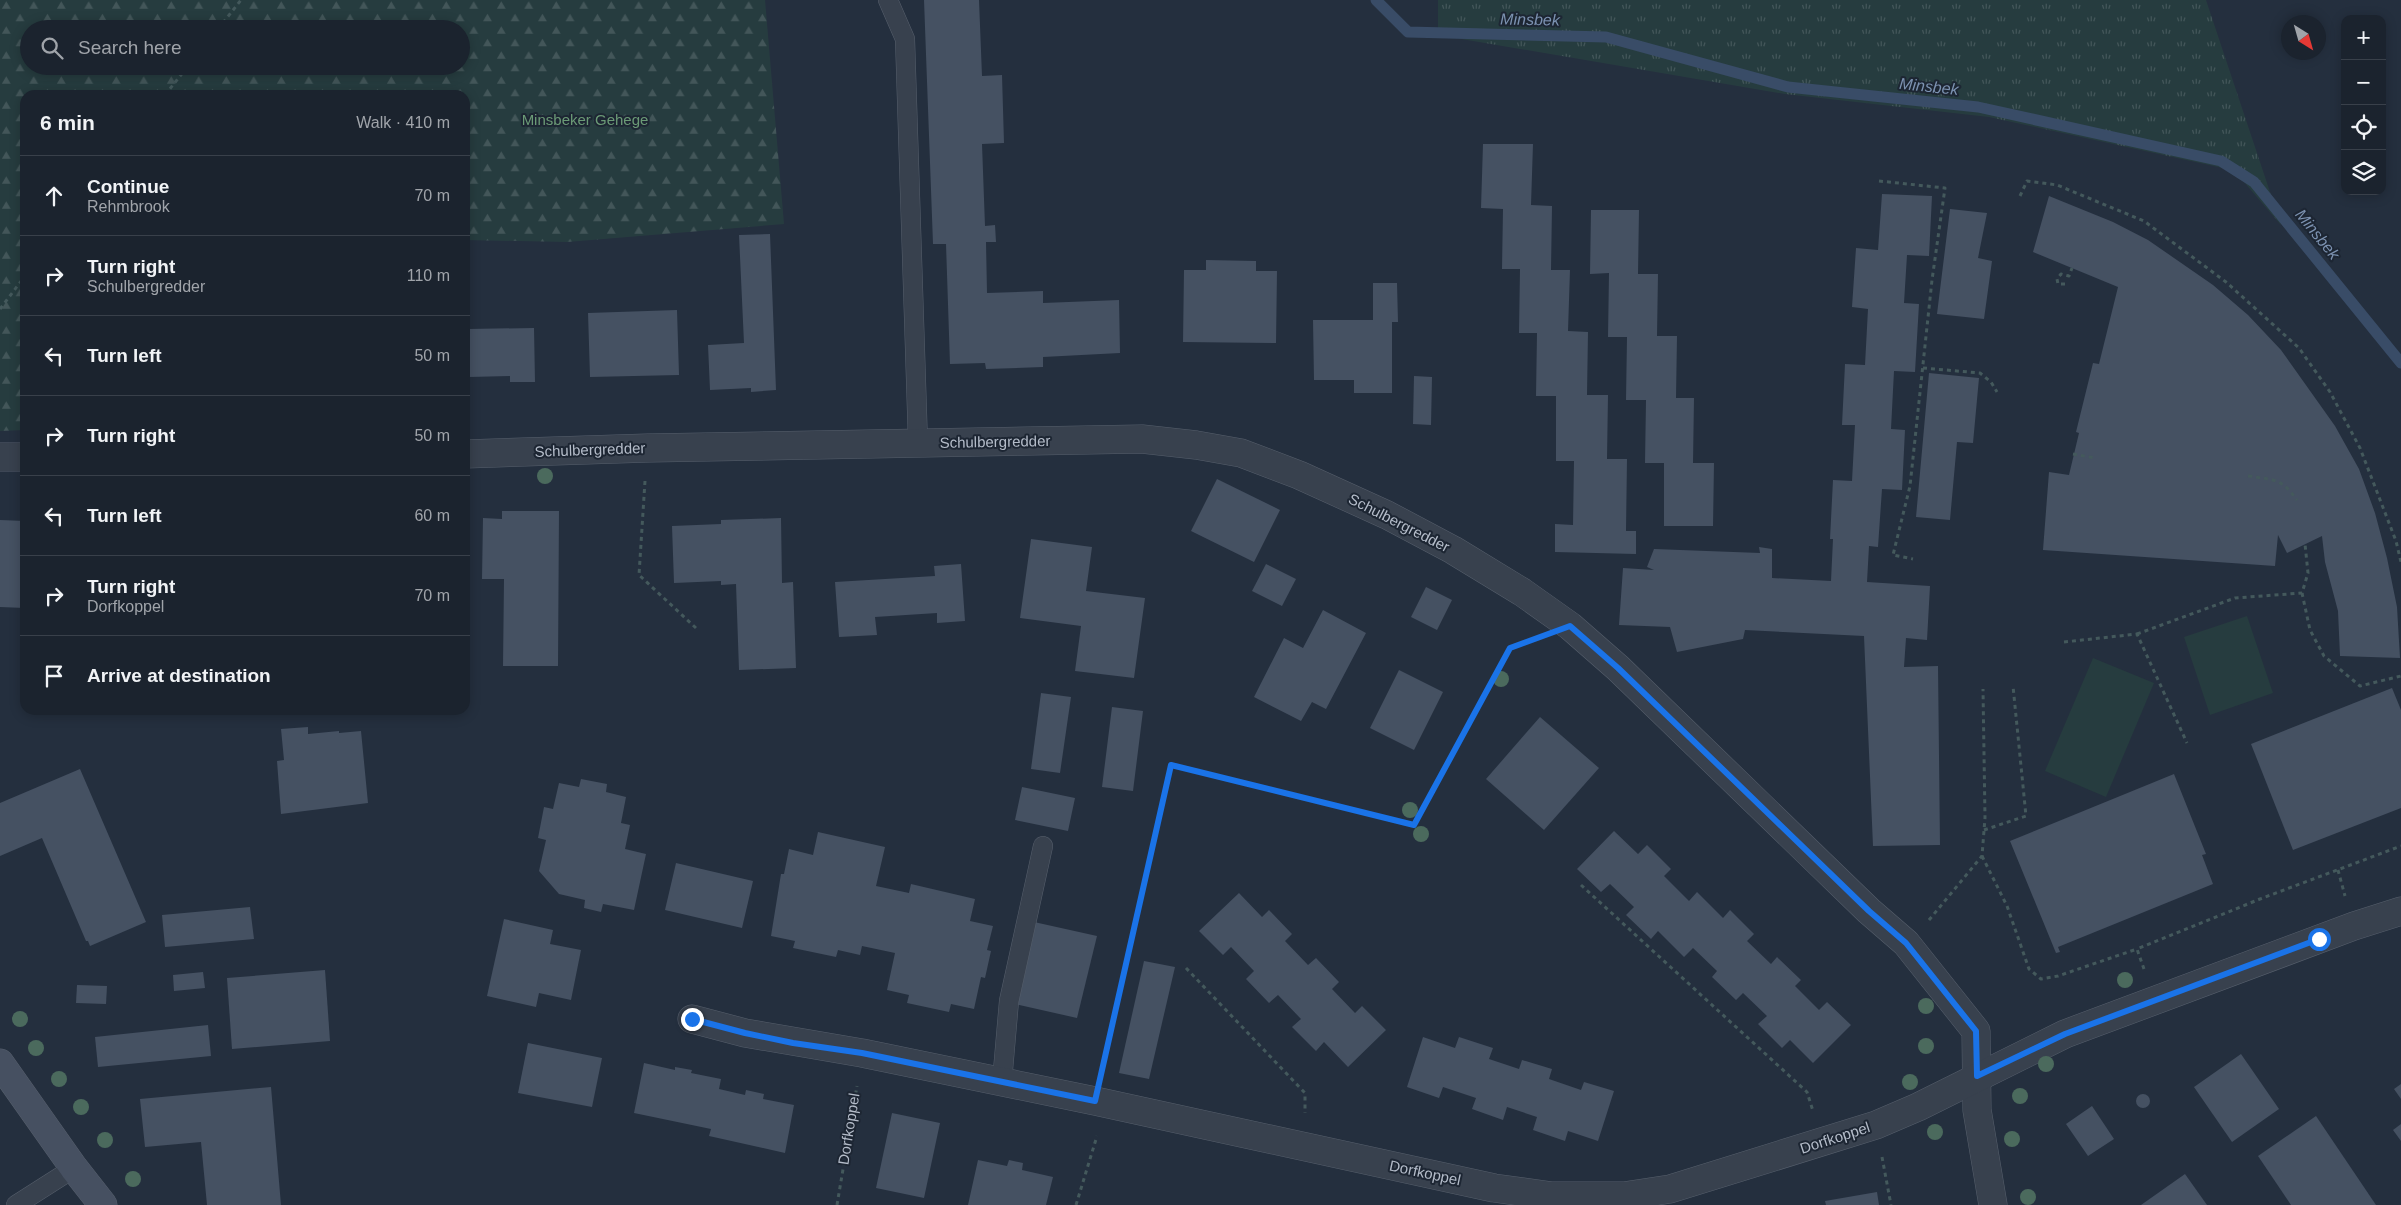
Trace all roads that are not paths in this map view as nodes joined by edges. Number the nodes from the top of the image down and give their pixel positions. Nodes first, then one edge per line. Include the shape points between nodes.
1 (888, 0) edge
2 (918, 443) junction
3 (470, 454) edge
4 (0, 457) edge
5 (20, 457) edge
6 (1043, 846) dead end
7 (2401, 911) edge
8 (692, 1019) dead end
9 (0, 1063) edge
10 (1977, 1076) junction
11 (1002, 1082) junction
12 (74, 1168) junction
13 (16, 1205) edge
14 (103, 1205) edge
15 (1993, 1205) edge

1 - 2 lane via 905,39
2 - 3 street, Schulbergredder
2 - 10 street, Schulbergredder via 1142,439 1242,453 1395,519 1453,550 1570,626 1906,943 1976,1031
4 - 5 street
6 - 11 lane via 1009,1001
7 - 10 street, Dorfkoppel via 2065,1034
8 - 11 street, Dorfkoppel via 774,1039 862,1053
9 - 12 main road
10 - 11 street, Dorfkoppel via 1876,1125 1670,1189 1624,1196 1552,1196 1494,1188
10 - 15 street, Schulbergredder via 1980,1135
12 - 13 lane
12 - 14 main road

